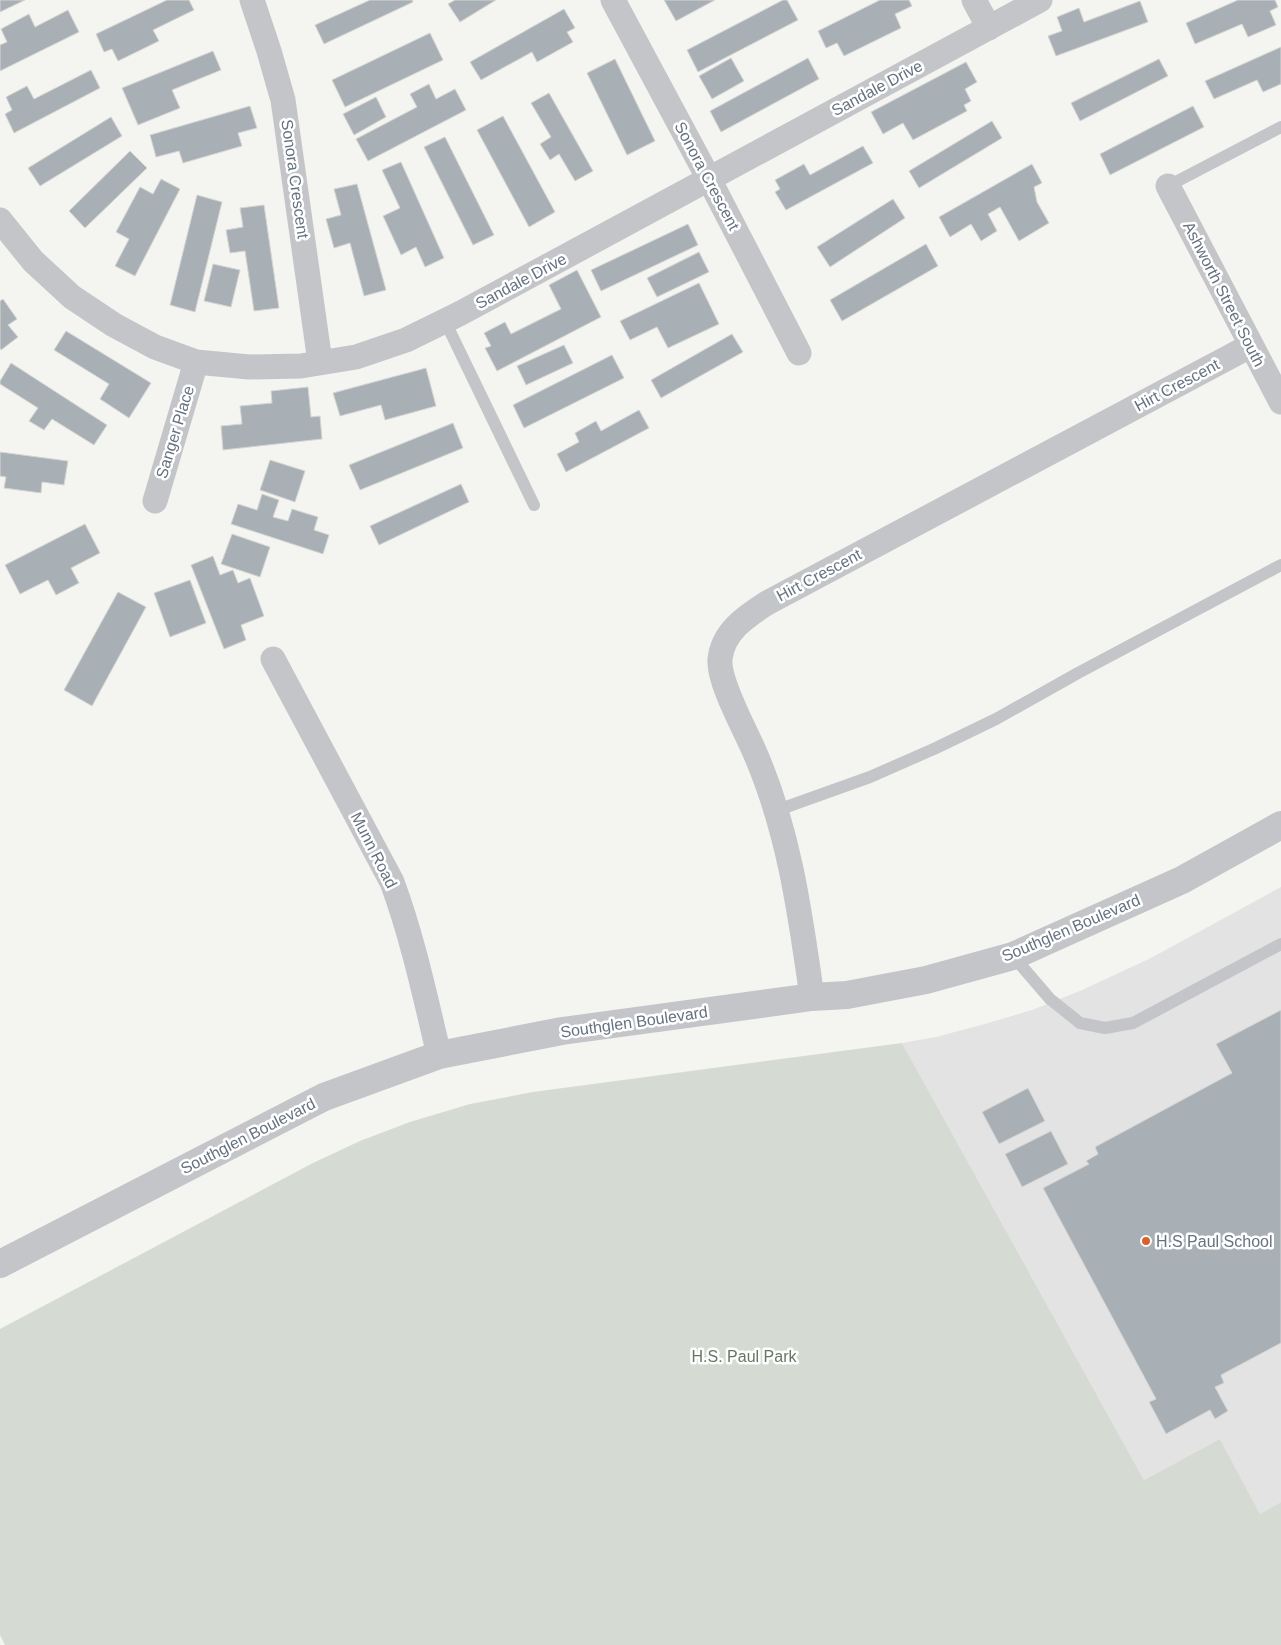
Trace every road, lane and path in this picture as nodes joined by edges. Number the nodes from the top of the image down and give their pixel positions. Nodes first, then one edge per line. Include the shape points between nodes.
1 (252, 0) edge
2 (613, 0) edge
3 (974, 0) edge
4 (1040, 0) edge
5 (989, 28) junction
6 (1281, 127) edge
7 (710, 178) junction
8 (1168, 186) joint
9 (0, 220) edge
10 (445, 321) junction
11 (1250, 346) junction
12 (799, 353) dead end
13 (196, 362) junction
14 (320, 362) junction
15 (1281, 402) edge
16 (155, 501) dead end
17 (534, 505) dead end
18 (1281, 565) edge
19 (273, 659) dead end
20 (775, 811) junction
21 (1281, 825) edge
22 (1281, 944) edge
23 (1013, 956) junction
24 (812, 997) junction
25 (439, 1055) junction
26 (0, 1264) edge

1 - 14 street, Sonora Crescent via 283,100
2 - 7 street, Sonora Crescent
3 - 5 street
4 - 5 street, Sandale Drive
5 - 7 street, Sandale Drive
6 - 8 lane
7 - 10 street, Sandale Drive
7 - 12 street, Sonora Crescent
8 - 11 street, Ashworth Street South
9 - 13 street, Sandale Drive via 34,261 72,297 130,334
10 - 14 street, Sandale Drive via 406,340 356,357
10 - 17 lane
11 - 15 street, Ashworth Street South
11 - 20 street, Hirt Crescent via 747,615 724,642 720,673 753,748
13 - 14 street, Sandale Drive via 249,367 301,366
13 - 16 street, Sanger Place
18 - 20 lane via 996,719 870,777
19 - 25 street, Munn Road via 392,882 418,964
20 - 24 street, Hirt Crescent via 800,908
21 - 23 street, Southglen Boulevard via 1182,880
22 - 23 lane via 1133,1023 1105,1028 1080,1023 1050,999
23 - 24 street, Southglen Boulevard via 926,980
24 - 25 street, Southglen Boulevard via 562,1031
25 - 26 street, Southglen Boulevard via 324,1097

